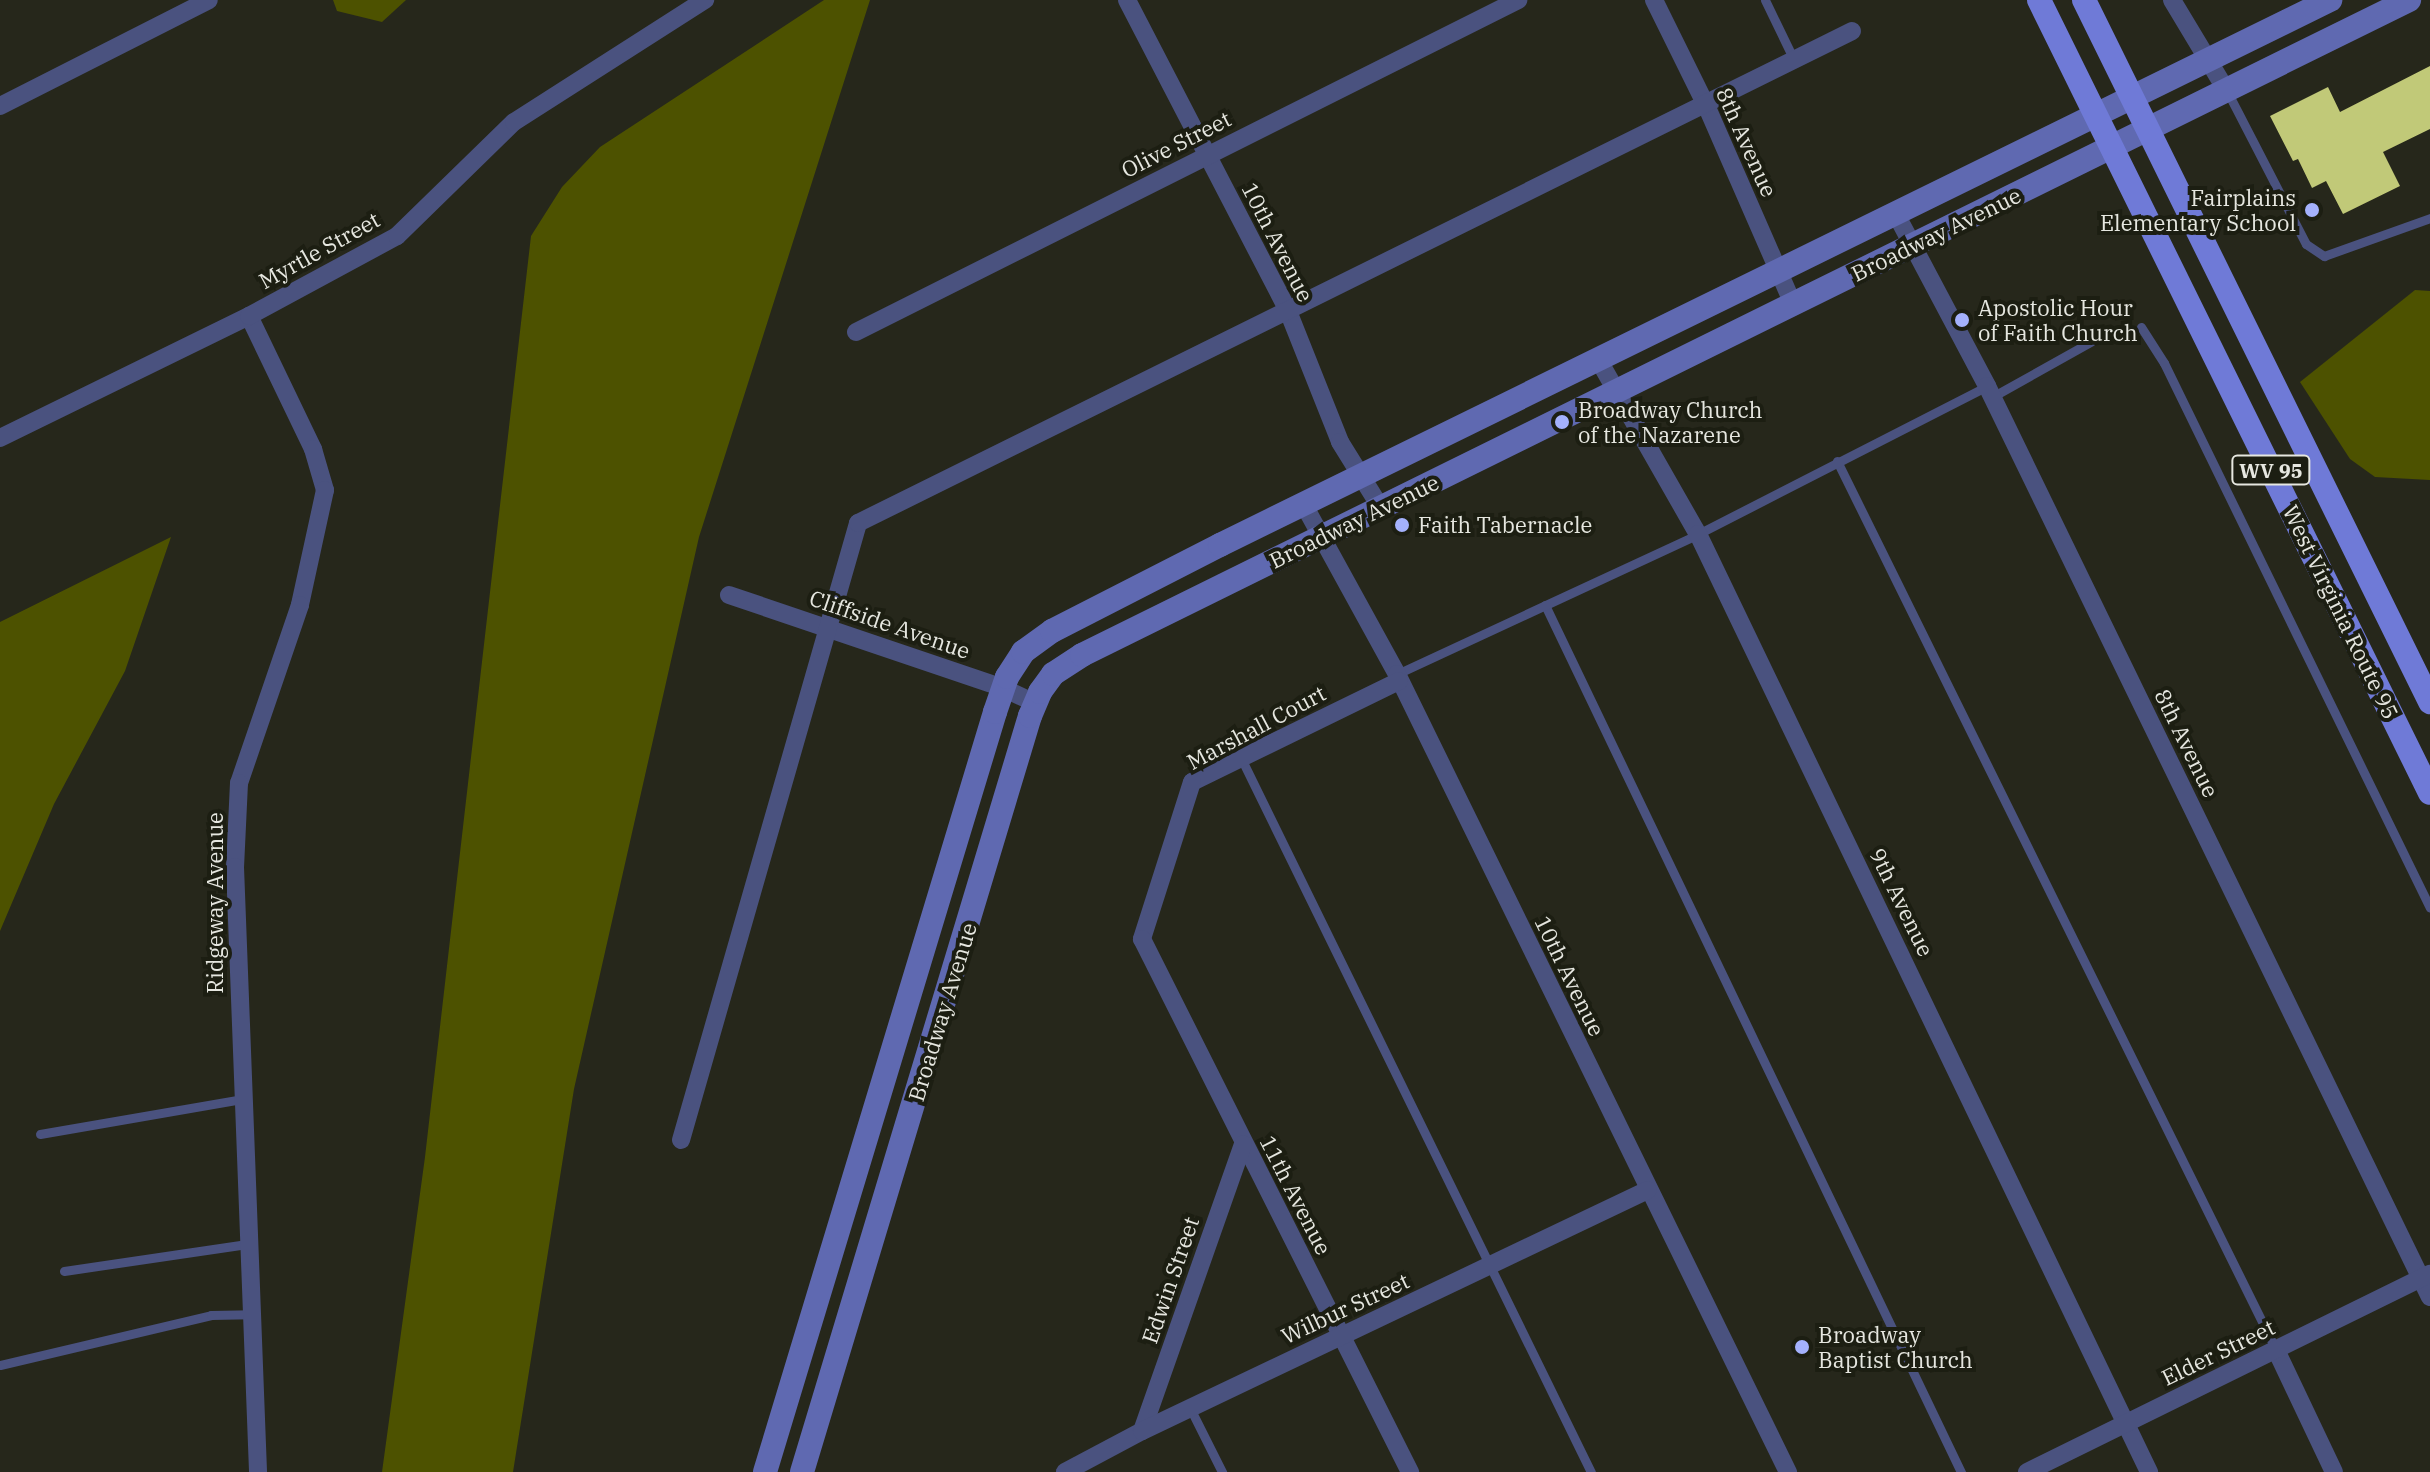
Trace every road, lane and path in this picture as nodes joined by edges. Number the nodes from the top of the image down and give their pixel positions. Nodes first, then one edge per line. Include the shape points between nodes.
1 (209, 0) edge
2 (705, 0) edge
3 (1518, 0) edge
4 (1654, 0) edge
5 (1765, 0) edge
6 (2039, 0) edge
7 (2084, 0) edge
8 (2172, 0) edge
9 (2330, 0) edge
10 (2409, 0) edge
11 (1132, 2) edge
12 (1852, 31) dead end
13 (2210, 58) junction
14 (1794, 60) junction
15 (2226, 90) junction
16 (2132, 97) junction
17 (1706, 105) junction
18 (0, 106) edge
19 (2096, 115) junction
20 (2148, 129) junction
21 (2112, 147) junction
22 (1207, 156) junction
23 (1896, 214) junction
24 (2430, 218) edge
25 (1913, 246) junction
26 (1777, 271) junction
27 (1793, 304) junction
28 (1288, 311) junction
29 (249, 316) junction
30 (2141, 327) dead end
31 (2112, 330) dead end
32 (856, 332) dead end
33 (1598, 359) junction
34 (1990, 391) junction
35 (1616, 392) junction
36 (0, 438) edge
37 (1837, 461) junction
38 (1363, 476) junction
39 (1304, 505) junction
40 (1381, 508) junction
41 (1698, 534) junction
42 (1321, 537) junction
43 (729, 595) dead end
44 (1545, 605) junction
45 (830, 629) junction
46 (1398, 677) junction
47 (1003, 688) junction
48 (2430, 702) edge
49 (1035, 703) junction
50 (1241, 758) junction
51 (2430, 793) edge
52 (2430, 908) edge
53 (1142, 939) joint
54 (243, 1099) junction
55 (40, 1134) dead end
56 (681, 1140) dead end
57 (1243, 1144) junction
58 (1648, 1190) junction
59 (247, 1244) junction
60 (1489, 1266) junction
61 (64, 1271) dead end
62 (2426, 1277) edge
63 (2430, 1297) edge
64 (250, 1314) junction
65 (1342, 1335) junction
66 (2276, 1350) junction
67 (0, 1365) edge
68 (1190, 1408) junction
69 (2126, 1423) junction
70 (1142, 1431) junction
71 (258, 1472) edge
72 (765, 1472) edge
73 (802, 1472) edge
74 (1065, 1472) edge
75 (1222, 1472) edge
76 (1410, 1472) edge
77 (1591, 1472) edge
78 (1788, 1472) edge
79 (1961, 1472) edge
80 (2027, 1472) edge
81 (2149, 1472) edge
82 (2334, 1472) edge

1 - 18 street
2 - 29 street, Myrtle Street via 514,122 397,236
3 - 22 street, Olive Street
4 - 17 street, 8th Avenue
5 - 14 lane
6 - 19 main road, West Virginia Route 95 / WV 95
7 - 16 main road, West Virginia Route 95 / WV 95
8 - 13 street
9 - 13 main road, Broadway Avenue
10 - 15 main road, Broadway Avenue
11 - 22 street, 10th Avenue
12 - 14 street
13 - 15 street
13 - 16 main road, Broadway Avenue
14 - 17 street
15 - 20 main road, Broadway Avenue
15 - 24 lane via 2306,244 2324,256
16 - 19 main road, Broadway Avenue
16 - 20 main road, West Virginia Route 95 / WV 95
17 - 26 street, 8th Avenue
17 - 28 street
19 - 21 main road, West Virginia Route 95 / WV 95
19 - 23 main road, Broadway Avenue
20 - 21 main road, Broadway Avenue
20 - 48 main road, West Virginia Route 95 / WV 95
21 - 25 main road, Broadway Avenue
21 - 51 main road, West Virginia Route 95 / WV 95
22 - 28 street, 10th Avenue
22 - 32 street, Olive Street
23 - 25 street, 8th Avenue
23 - 26 main road, Broadway Avenue
25 - 27 main road, Broadway Avenue
25 - 34 street, 8th Avenue
26 - 27 street, 8th Avenue
26 - 33 main road, Broadway Avenue
27 - 35 main road, Broadway Avenue
28 - 38 street, 10th Avenue via 1340,442
28 - 45 street via 858,523
29 - 36 street, Myrtle Street
29 - 54 street, Ridgeway Avenue via 313,449 325,490 300,605 239,783 235,867
30 - 52 lane via 2164,363
31 - 34 lane
33 - 35 street, 9th Avenue
33 - 38 main road, Broadway Avenue
34 - 37 lane
34 - 62 street, 8th Avenue
35 - 40 main road, Broadway Avenue
35 - 41 street, 9th Avenue
37 - 41 lane
37 - 66 lane
38 - 39 main road, Broadway Avenue
38 - 40 street, 10th Avenue
39 - 42 street, 10th Avenue
39 - 47 main road, Broadway Avenue via 1052,631 1023,652
40 - 42 main road, Broadway Avenue
41 - 44 lane
41 - 69 street, 9th Avenue
42 - 46 street, 10th Avenue
42 - 49 main road, Broadway Avenue via 1082,655 1053,674
43 - 45 street, Cliffside Avenue
44 - 46 lane
44 - 79 lane
45 - 47 street, Cliffside Avenue
45 - 56 street
46 - 50 street, Marshall Court
46 - 58 street, 10th Avenue
47 - 49 street, Cliffside Avenue
47 - 72 main road, Broadway Avenue
49 - 73 main road, Broadway Avenue
50 - 53 street, Marshall Court via 1192,782
50 - 60 lane
53 - 57 street, 11th Avenue
54 - 55 lane
54 - 59 street, Ridgeway Avenue
57 - 65 street, 11th Avenue
57 - 70 street, Edwin Street
58 - 60 street, Wilbur Street
58 - 78 street, 10th Avenue
59 - 61 lane
59 - 64 street, Ridgeway Avenue
60 - 65 street, Wilbur Street
60 - 77 lane
62 - 63 street, 8th Avenue
62 - 66 street, Elder Street
64 - 67 lane via 211,1315
64 - 71 street, Ridgeway Avenue
65 - 68 street, Wilbur Street
65 - 76 street, 11th Avenue
66 - 69 street, Elder Street
66 - 82 street
68 - 70 street, Wilbur Street
68 - 75 lane
69 - 80 street, Elder Street
69 - 81 street, 9th Avenue
70 - 74 street, Wilbur Street

